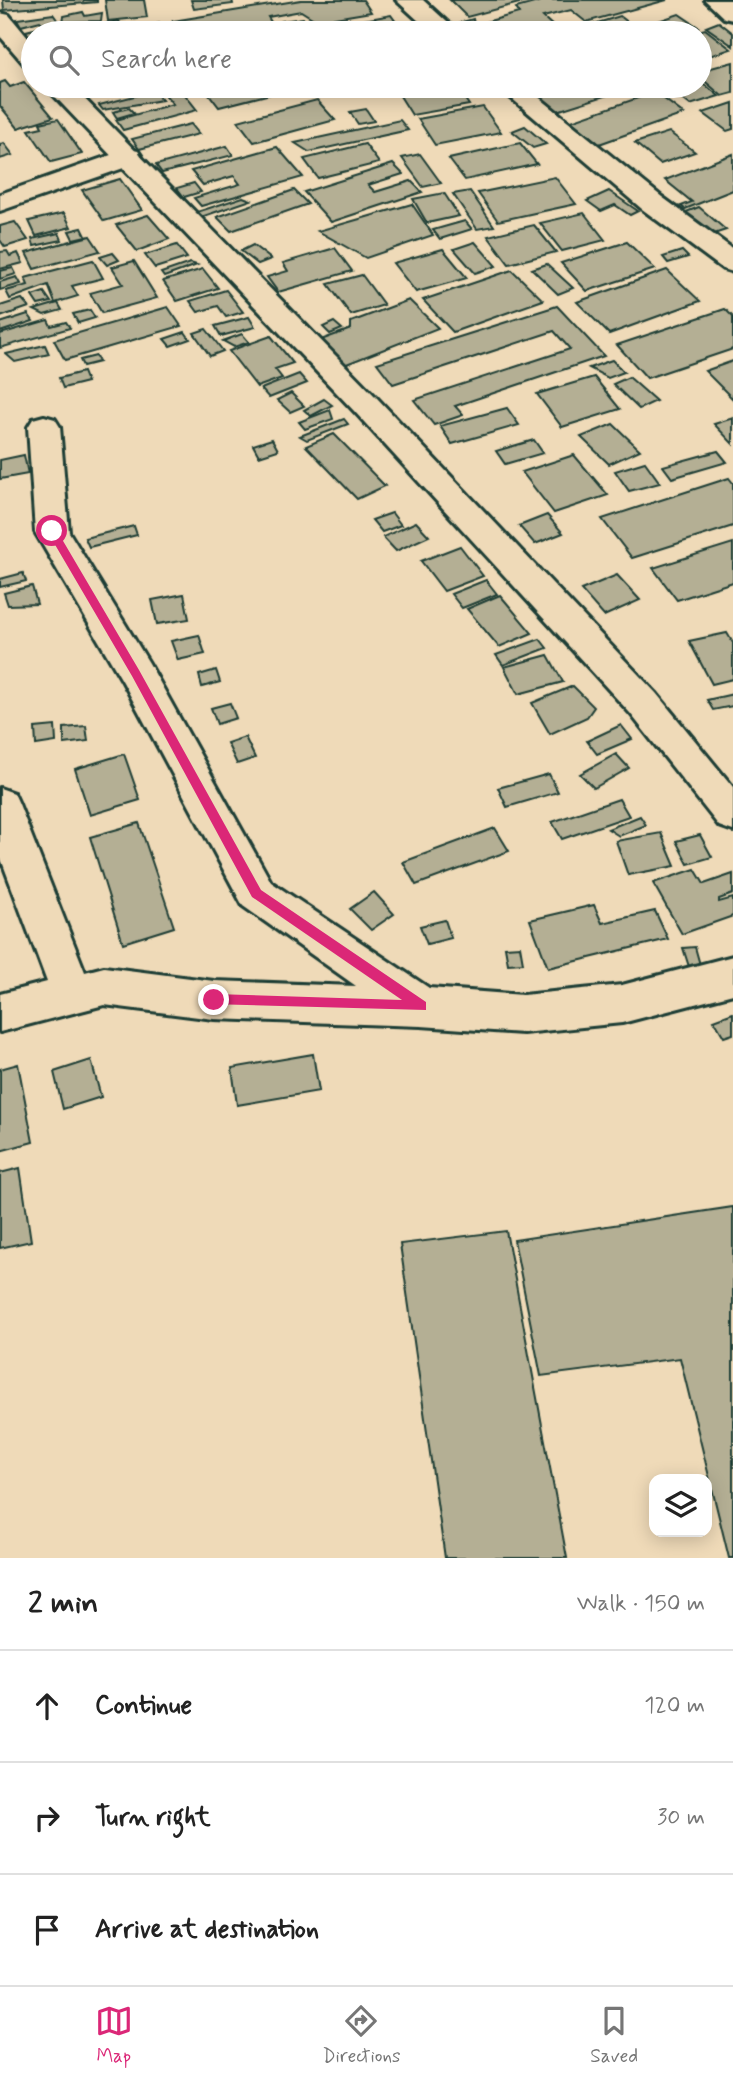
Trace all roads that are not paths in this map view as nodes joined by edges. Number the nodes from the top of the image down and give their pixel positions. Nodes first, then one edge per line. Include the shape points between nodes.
1 (408, 0) edge
2 (717, 0) edge
3 (733, 13) edge
4 (0, 20) edge
5 (433, 21) edge
6 (21, 45) edge
7 (70, 98) edge
8 (525, 98) edge
9 (128, 157) junction
10 (0, 203) edge
11 (733, 263) edge
12 (44, 427) dead end
13 (0, 804) edge
14 (733, 815) edge
15 (733, 975) edge
16 (88, 989) junction
17 (422, 1006) junction
18 (0, 1012) edge

1 - 5 street
2 - 3 street
4 - 6 street
7 - 9 street
8 - 11 street
9 - 10 street
9 - 14 street via 643,703
12 - 17 street via 52,531 257,894
13 - 16 street
15 - 17 street via 622,1004 535,1013
16 - 17 street via 214,1000
16 - 18 street

